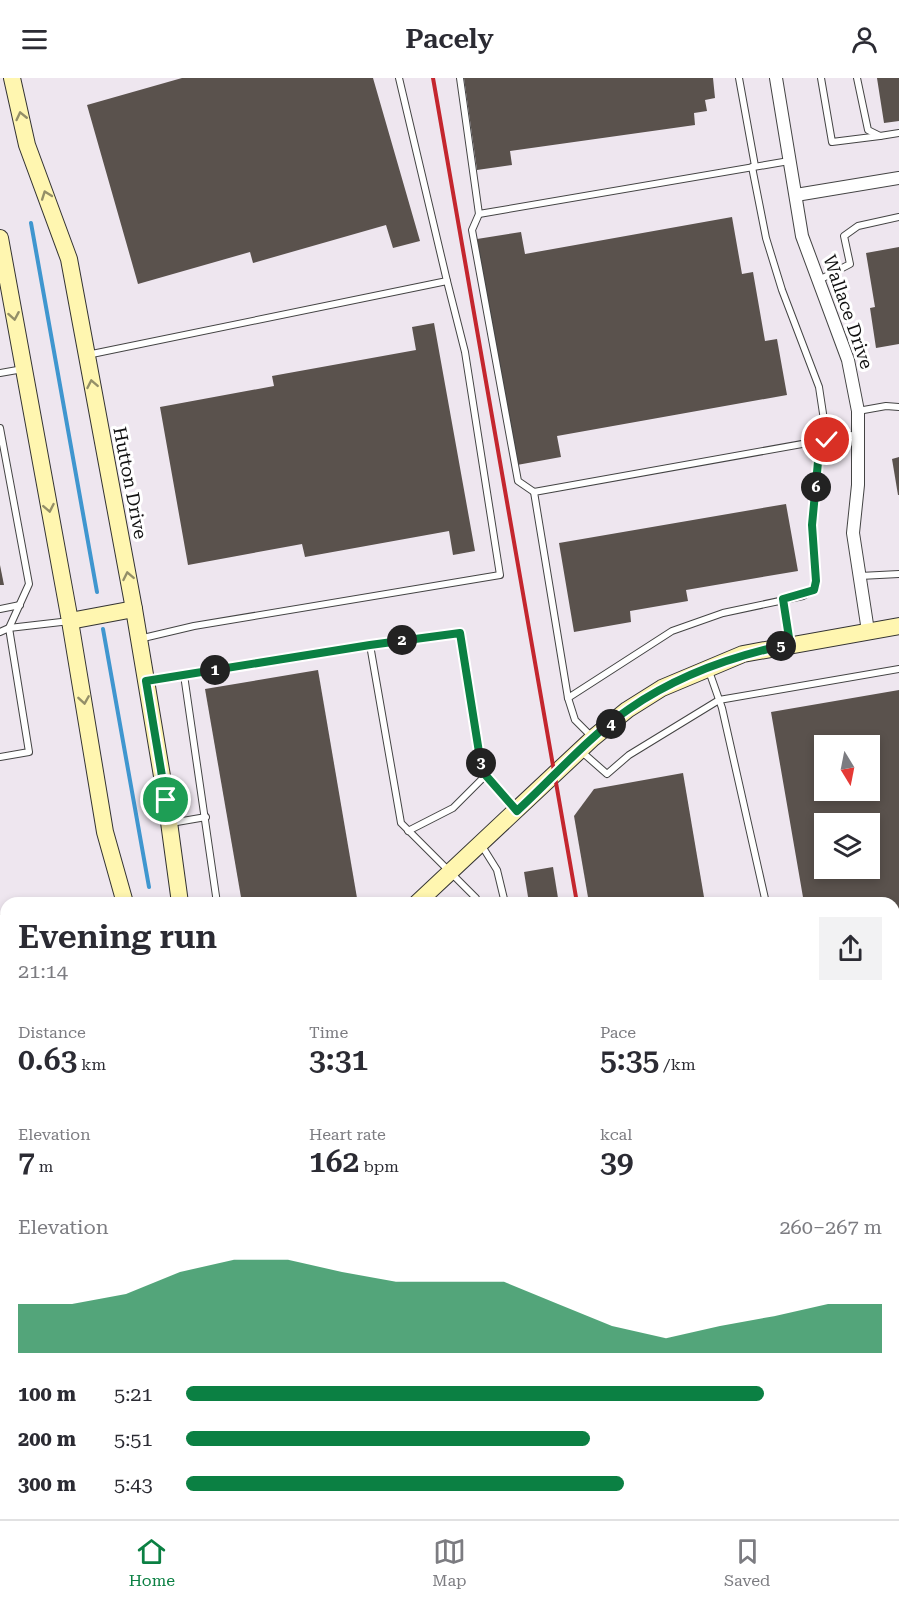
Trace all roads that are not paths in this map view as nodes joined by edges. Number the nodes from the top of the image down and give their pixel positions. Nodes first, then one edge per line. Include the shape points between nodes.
1 (12, 78) edge
2 (399, 78) edge
3 (460, 78) edge
4 (739, 78) edge
5 (776, 78) edge
6 (821, 78) edge
7 (856, 78) edge
8 (899, 133) edge
9 (880, 136) junction
10 (790, 160) junction
11 (753, 167) junction
12 (899, 178) edge
13 (796, 195) junction
14 (479, 214) junction
15 (899, 217) edge
16 (0, 238) edge
17 (819, 280) junction
18 (447, 281) junction
19 (86, 355) junction
20 (23, 369) junction
21 (0, 373) edge
22 (899, 407) edge
23 (858, 411) junction
24 (0, 428) edge
25 (858, 434) junction
26 (824, 441) junction
27 (534, 492) junction
28 (899, 574) edge
29 (860, 576) junction
30 (783, 599) junction
31 (20, 605) junction
32 (0, 609) edge
33 (134, 609) junction
34 (70, 621) junction
35 (899, 626) edge
36 (9, 628) junction
37 (868, 631) junction
38 (0, 632) edge
39 (139, 639) junction
40 (790, 644) junction
41 (370, 645) junction
42 (708, 667) junction
43 (899, 669) edge
44 (184, 675) junction
45 (146, 681) junction
46 (568, 698) junction
47 (719, 700) junction
48 (593, 738) junction
49 (580, 751) junction
50 (0, 757) edge
51 (486, 775) junction
52 (517, 811) junction
53 (206, 817) junction
54 (170, 824) junction
55 (408, 831) junction
56 (481, 845) junction
57 (449, 874) junction
58 (123, 897) edge
59 (179, 897) edge
60 (216, 897) edge
61 (424, 897) edge
62 (475, 897) edge
63 (504, 897) edge
64 (765, 897) edge

19 -> 1 street, Hutton Drive via 69,259 27,145
2 - 18 lane
3 - 14 lane
4 - 11 lane
5 - 10 street, Wallace Drive
6 - 9 lane via 832,142
7 - 9 lane via 868,130
8 - 9 lane
10 - 11 lane
10 - 13 street, Wallace Drive
11 - 14 lane
11 - 26 lane via 778,280 819,387
12 - 13 street
13 - 17 street, Wallace Drive via 802,236
14 - 27 lane via 472,230 518,481
15 - 17 lane via 858,226 844,236 850,264
16 -> 20 street
17 - 23 street, Wallace Drive via 849,360
18 - 19 lane
18 - 39 lane via 465,352 500,575 194,626
33 -> 19 street, Hutton Drive
20 - 21 lane
20 -> 34 street
22 - 23 lane
23 - 25 street, Wallace Drive
24 - 31 lane via 29,584
25 - 26 lane
25 - 29 street, Wallace Drive via 853,533
26 - 27 lane
26 - 30 lane via 812,525 814,590
27 - 46 lane
28 - 29 lane
29 - 37 street, Wallace Drive
30 - 40 lane
30 - 46 lane via 723,613 672,631
31 - 32 lane
31 - 36 lane
33 - 34 street
33 - 39 street, Hutton Drive
34 - 36 lane
34 -> 58 street via 105,832
35 - 37 street
36 - 38 lane
36 - 50 lane via 29,752
37 - 40 street
39 - 45 street, Hutton Drive
40 - 42 street via 742,654
41 - 44 lane
41 - 51 lane via 460,633 482,771
41 - 55 lane via 401,823
42 - 47 lane
42 - 48 street via 662,688
43 - 47 lane
44 - 45 lane
44 - 53 lane
45 - 54 street, Hutton Drive
46 - 48 lane via 575,720
47 - 49 lane via 629,755 607,774
47 - 64 lane
48 - 49 street
49 - 52 street
51 - 52 lane
51 - 55 lane via 453,808
52 - 56 street
53 - 54 lane
53 - 60 lane
54 - 59 street, Hutton Drive
55 - 57 lane
56 - 57 street
56 - 63 lane via 497,870
57 - 61 street
57 - 62 lane

